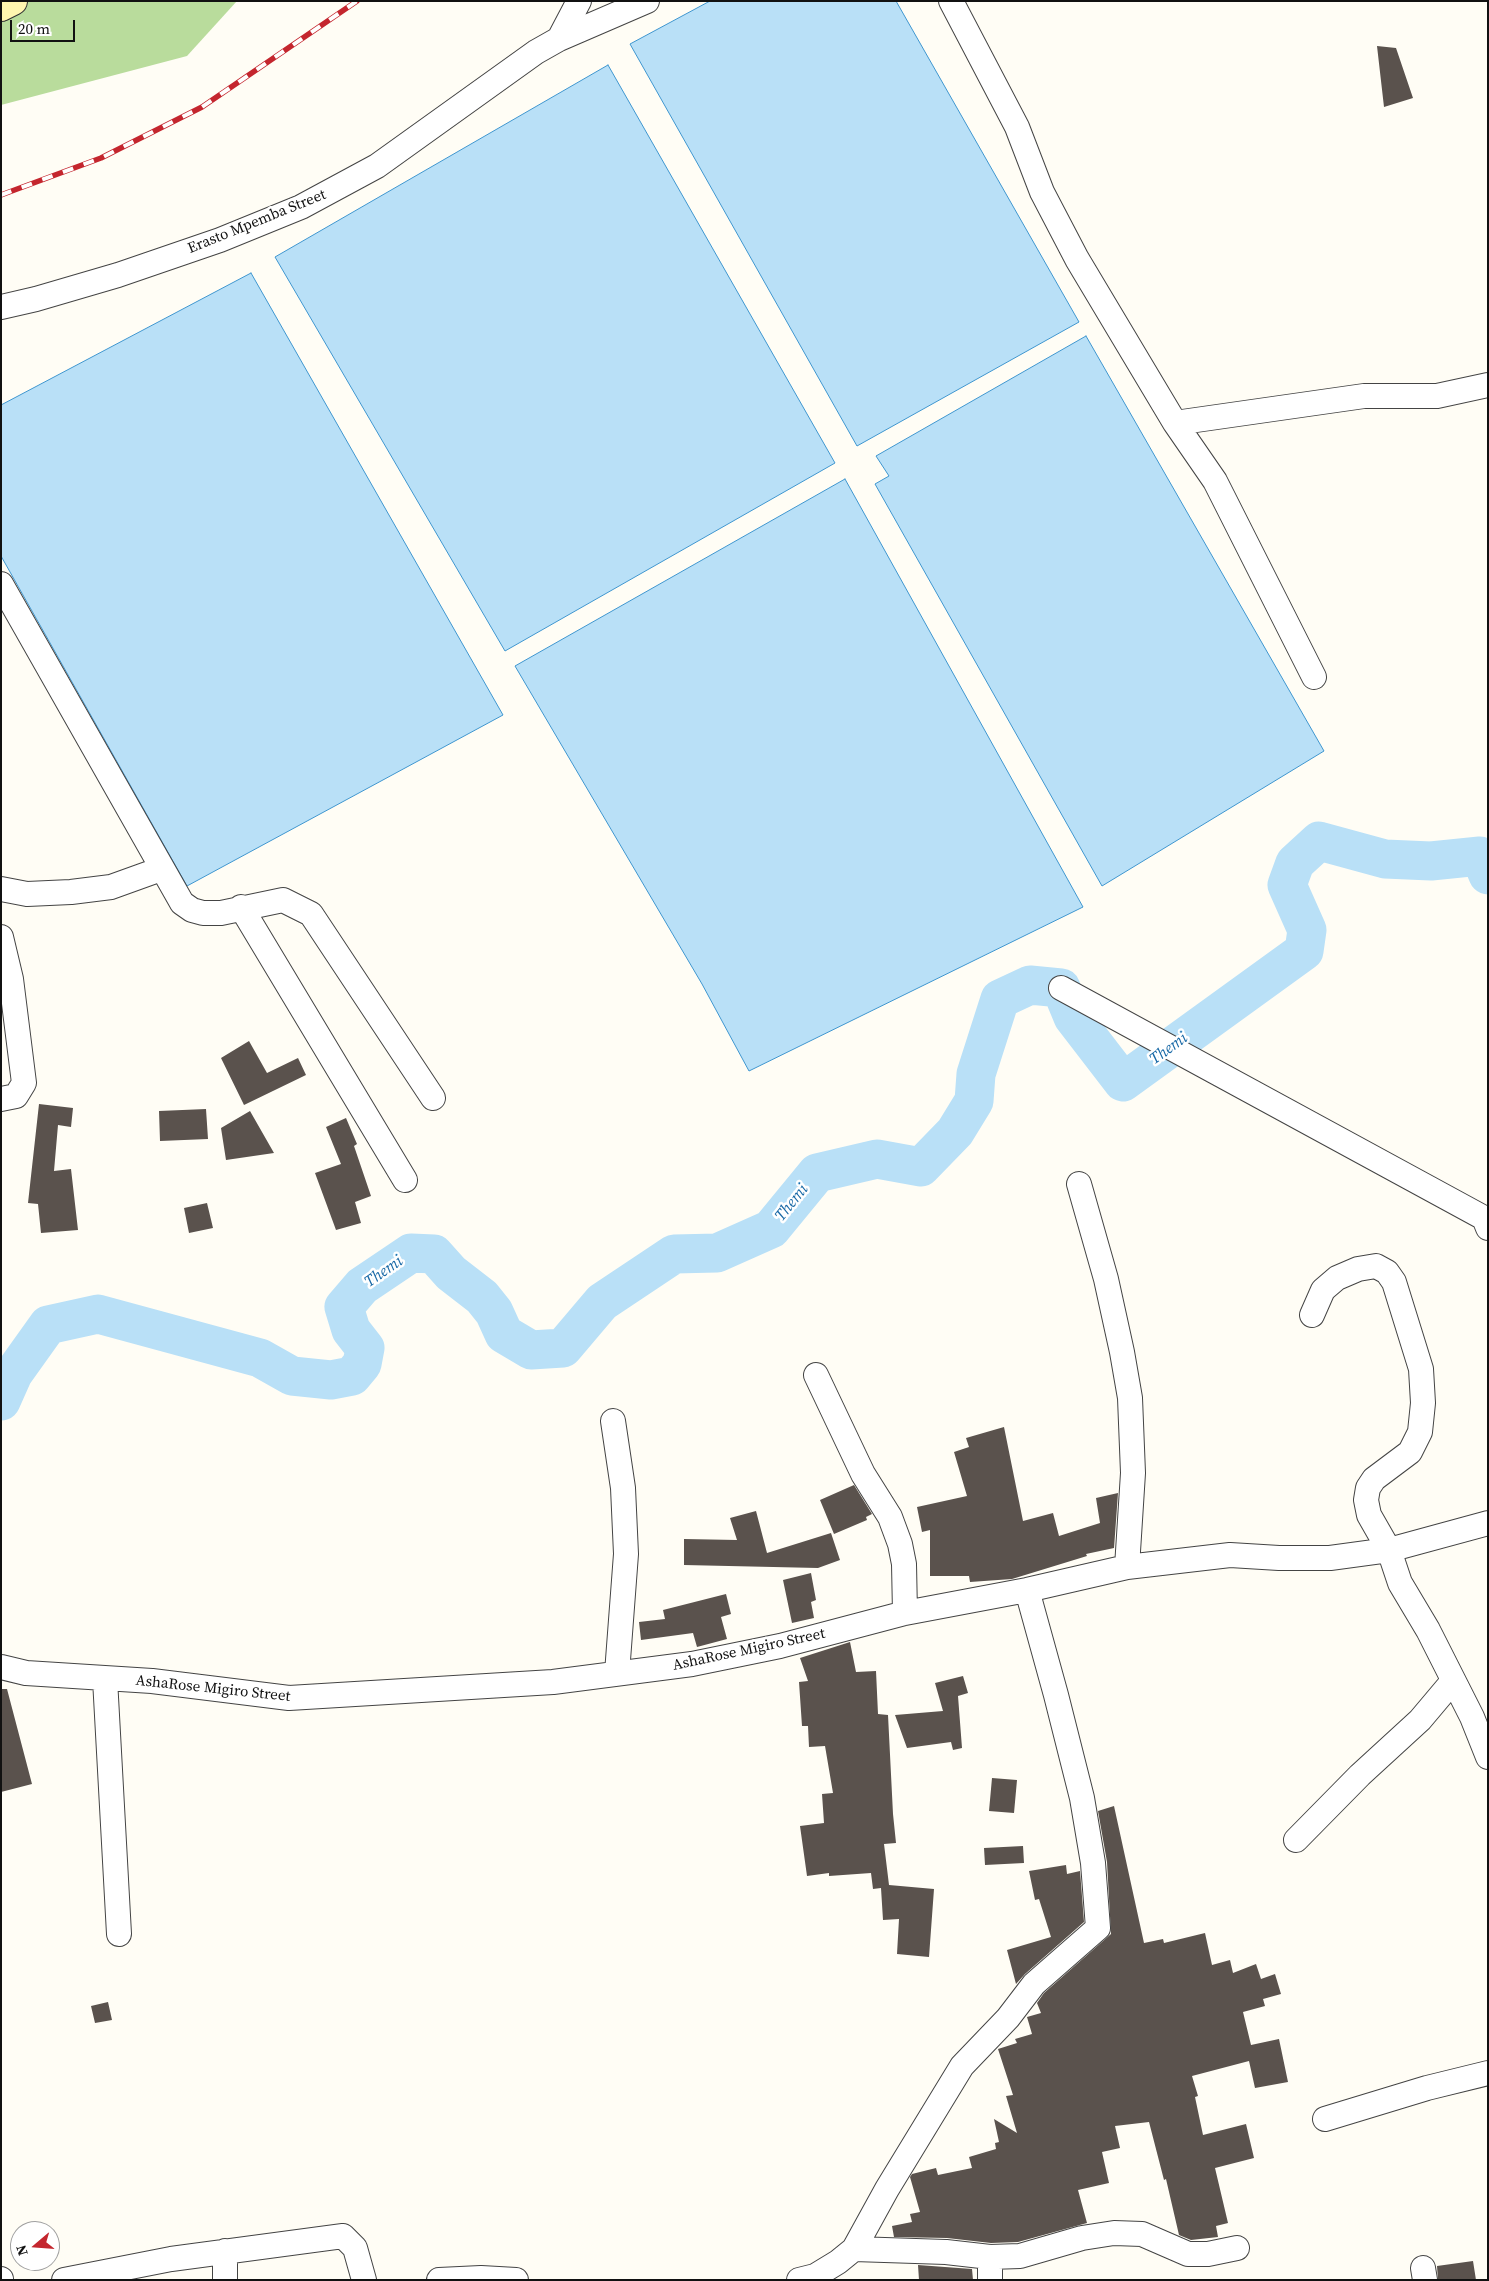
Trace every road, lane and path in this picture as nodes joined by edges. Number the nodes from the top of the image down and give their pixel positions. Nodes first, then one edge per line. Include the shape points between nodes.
1 (13, 1) edge
2 (579, 1) edge
3 (646, 1) edge
4 (951, 1) edge
5 (1, 7) edge
6 (558, 39) junction
7 (1, 307) edge
8 (1488, 385) edge
9 (1175, 423) junction
10 (1, 584) edge
11 (1314, 677) dead end
12 (162, 869) junction
13 (1, 889) edge
14 (241, 908) junction
15 (1, 937) edge
16 (1061, 988) dead end
17 (433, 1098) dead end
18 (1, 1099) edge
19 (405, 1180) dead end
20 (1079, 1184) dead end
21 (1488, 1228) edge
22 (1312, 1314) dead end
23 (816, 1375) dead end
24 (613, 1421) dead end
25 (1488, 1523) edge
26 (1389, 1550) junction
27 (1127, 1567) junction
28 (1026, 1590) junction
29 (905, 1613) junction
30 (1, 1667) edge
31 (617, 1673) junction
32 (105, 1679) junction
33 (1452, 1682) junction
34 (1488, 1757) edge
35 (1296, 1840) dead end
36 (119, 1934) dead end
37 (1488, 2073) edge
38 (1325, 2119) dead end
39 (1237, 2248) dead end
40 (225, 2251) junction
41 (845, 2263) edge
42 (990, 2269) edge
43 (64, 2280) edge
44 (225, 2280) edge
45 (364, 2280) edge
46 (439, 2280) edge
47 (516, 2280) edge
48 (799, 2280) edge

1 - 5 street
2 - 6 street
3 - 6 street, Erasto Mpemba Street
4 - 9 street via 1017,128 1046,200 1077,259
6 - 7 street, Erasto Mpemba Street via 506,72 378,166 301,207 220,240 146,265
8 - 9 street via 1437,396 1364,396
9 - 11 street via 1216,481
10 - 12 street
12 - 13 street via 111,887 71,892 27,894
12 - 14 street via 182,903 192,910 221,913
14 - 17 street via 283,900 311,914
14 - 19 street
15 - 18 street via 11,979 24,1083 16,1096
16 - 21 street via 1484,1218
20 - 27 street via 1106,1279 1130,1398 1133,1473
22 - 26 street via 1323,1290 1337,1278 1376,1266 1387,1272 1394,1282 1406,1317 1421,1369 1423,1403 1420,1432 1410,1452 1374,1479 1366,1500 1373,1523
23 - 29 street via 863,1474 890,1517 904,1564
24 - 31 street via 623,1488 626,1554
25 - 26 street, AshaRose Migiro Street
26 - 27 street, AshaRose Migiro Street via 1330,1558 1230,1555
26 - 33 street via 1400,1583 1428,1630
27 - 28 street, AshaRose Migiro Street
28 - 29 street, AshaRose Migiro Street
28 - 41 street via 1082,1798 1093,1862 1098,1928 1034,1984 1008,2018 962,2066
29 - 31 street, AshaRose Migiro Street via 780,1646 712,1660
30 - 32 street, AshaRose Migiro Street via 26,1674
31 - 32 street, AshaRose Migiro Street via 553,1682 289,1698 152,1681
32 - 36 street
33 - 34 street
33 - 35 street via 1420,1720
37 - 38 street
39 - 42 street via 1188,2254 1142,2234 1114,2233 1082,2238 1020,2256
40 - 43 street
40 - 44 street
40 - 45 street via 343,2236 355,2248
41 - 42 street via 946,2252
41 - 48 street
46 - 47 street

